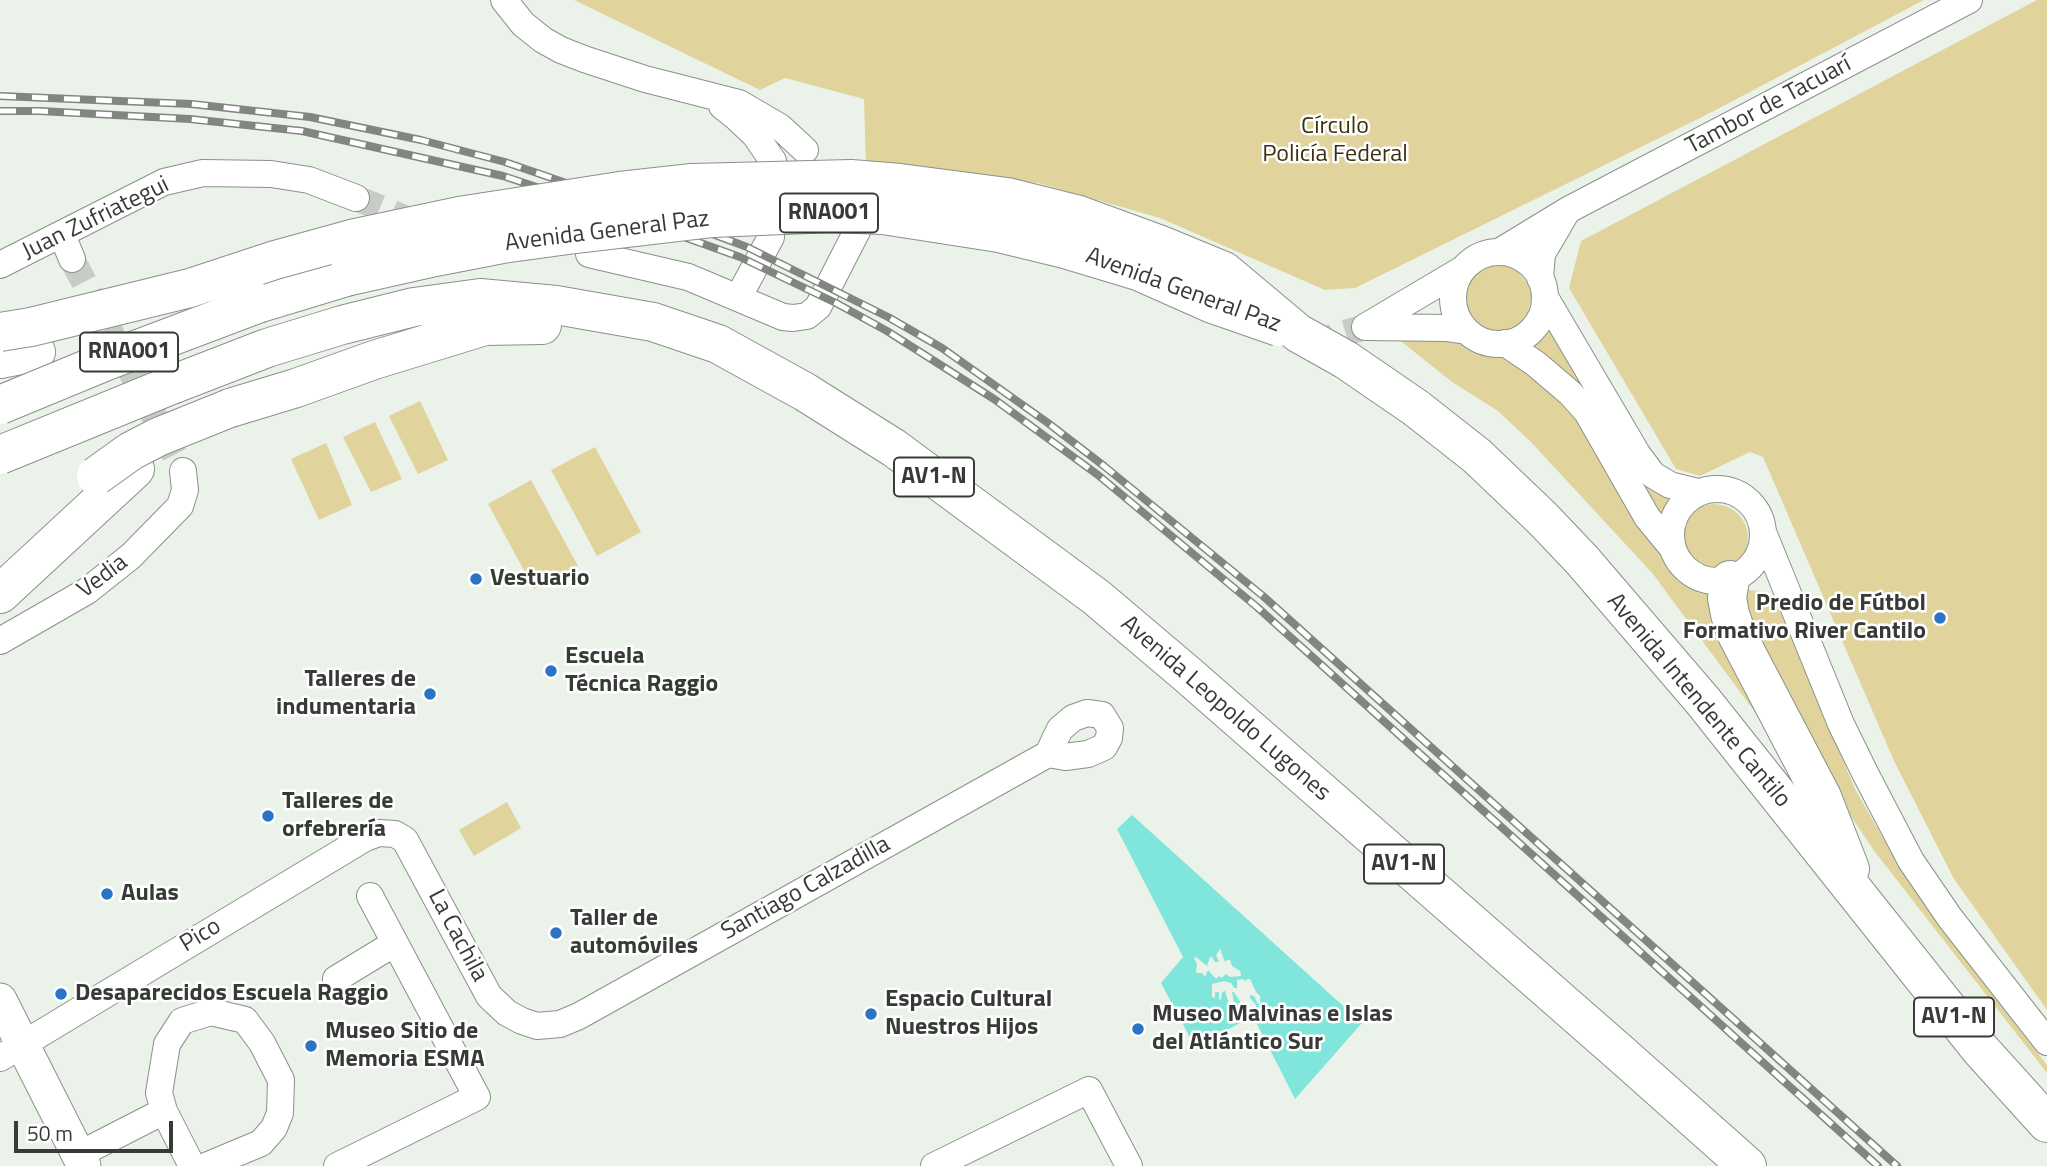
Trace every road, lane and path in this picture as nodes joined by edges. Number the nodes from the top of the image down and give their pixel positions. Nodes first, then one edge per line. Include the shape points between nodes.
1 (504, 0) edge
2 (1969, 0) edge
3 (706, 95) junction
4 (805, 150) dead end
5 (773, 161) dead end
6 (356, 198) tunnel mouth
7 (1568, 210) junction
8 (858, 229) dead end
9 (771, 237) dead end
10 (1499, 252) junction
11 (589, 254) dead end
12 (0, 265) edge
13 (1463, 269) junction
14 (1543, 287) junction
15 (190, 288) junction
16 (738, 298) junction
17 (653, 322) junction
18 (1467, 331) junction
19 (0, 332) edge
20 (1298, 333) junction
21 (1505, 343) junction
22 (18, 356) edge
23 (243, 404) junction
24 (0, 405) edge
25 (0, 456) edge
26 (184, 481) tunnel mouth
27 (1698, 492) junction
28 (1763, 533) junction
29 (1671, 545) junction
30 (1735, 577) junction
31 (4, 579) edge
32 (1793, 608) junction
33 (0, 641) edge
34 (1048, 754) dead end
35 (405, 840) joint
36 (370, 896) dead end
37 (1865, 907) junction
38 (396, 943) junction
39 (336, 979) dead end
40 (0, 1000) edge
41 (522, 1021) joint
42 (2047, 1042) edge
43 (11, 1051) edge
44 (164, 1111) junction
45 (2047, 1123) edge
46 (81, 1160) edge
47 (340, 1165) edge
48 (192, 1166) edge
49 (206, 1166) edge
50 (934, 1166) edge
51 (1129, 1166) edge
52 (1747, 1166) edge

1 - 3 street via 523,24 561,50
2 - 7 street, Tambor de Tacuarí
3 - 4 street via 753,110
3 - 5 street via 755,135
6 - 12 street, Juan Zufriategui via 309,180 203,173 164,182 67,247
7 - 10 street, Tambor de Tacuarí
7 - 14 street via 1542,254
8 - 16 street via 818,307 807,316 783,317
9 - 16 street
10 - 13 street via 1485,254
10 - 14 street via 1523,259
11 - 16 street via 688,277
13 - 18 street via 1453,294 1454,308
13 - 18 street via 1365,327
14 - 21 street via 1538,322 1518,340
14 - 27 street via 1653,475
15 - 19 highway, Avenida General Paz, bridge
15 - 20 highway, Avenida General Paz, bridge via 355,238 546,201 692,184 850,179 1007,197 1079,215 1224,271
15 - 22 highway, bridge via 113,323
17 - 23 highway via 485,326
17 - 25 highway, RNA001, bridge via 556,305 480,298 414,307 267,348
17 - 52 highway, Avenida Leopoldo Lugones / AV1-N via 718,344 805,392 894,448 1096,597
18 - 21 street via 1478,339
20 - 24 highway, Avenida General Paz / RNA001, bridge via 1210,303 1138,271 999,233 883,215 782,214 515,242 346,277 260,303
20 - 37 highway, Avenida Intendente Cantilo / AV1-N, bridge via 1416,408 1477,456 1543,519 1703,701
21 - 29 street via 1536,364 1587,412 1647,517
23 - 31 highway, bridge via 135,468
23 - 31 highway, bridge via 131,450 96,476
26 - 33 street, Vedia via 184,498 176,512 113,571
27 - 28 street via 1736,492 1760,516
27 - 29 street via 1680,505 1671,524
28 - 30 street via 1754,564
28 - 32 street
29 - 30 street via 1678,562 1692,575 1710,581
30 - 32 street via 1769,585
30 - 37 highway via 1727,598 1737,635 1822,797
32 - 42 street via 1869,782 1911,861
34 - 41 street, Santiago Calzadilla via 579,1016 560,1024 537,1026
35 - 41 street, La Cachila via 489,996
35 - 43 street, Pico via 379,833 365,838
36 - 38 street
37 - 45 highway, Avenida Intendente Cantilo / AV1-N via 1980,1049
38 - 39 street
38 - 47 street via 477,1097
40 - 43 main road
43 - 46 main road
44 - 46 street
44 - 48 street
44 - 49 street via 159,1093 167,1044 182,1021 211,1012 245,1020 281,1080 280,1113 261,1143
50 - 51 street via 1089,1090

